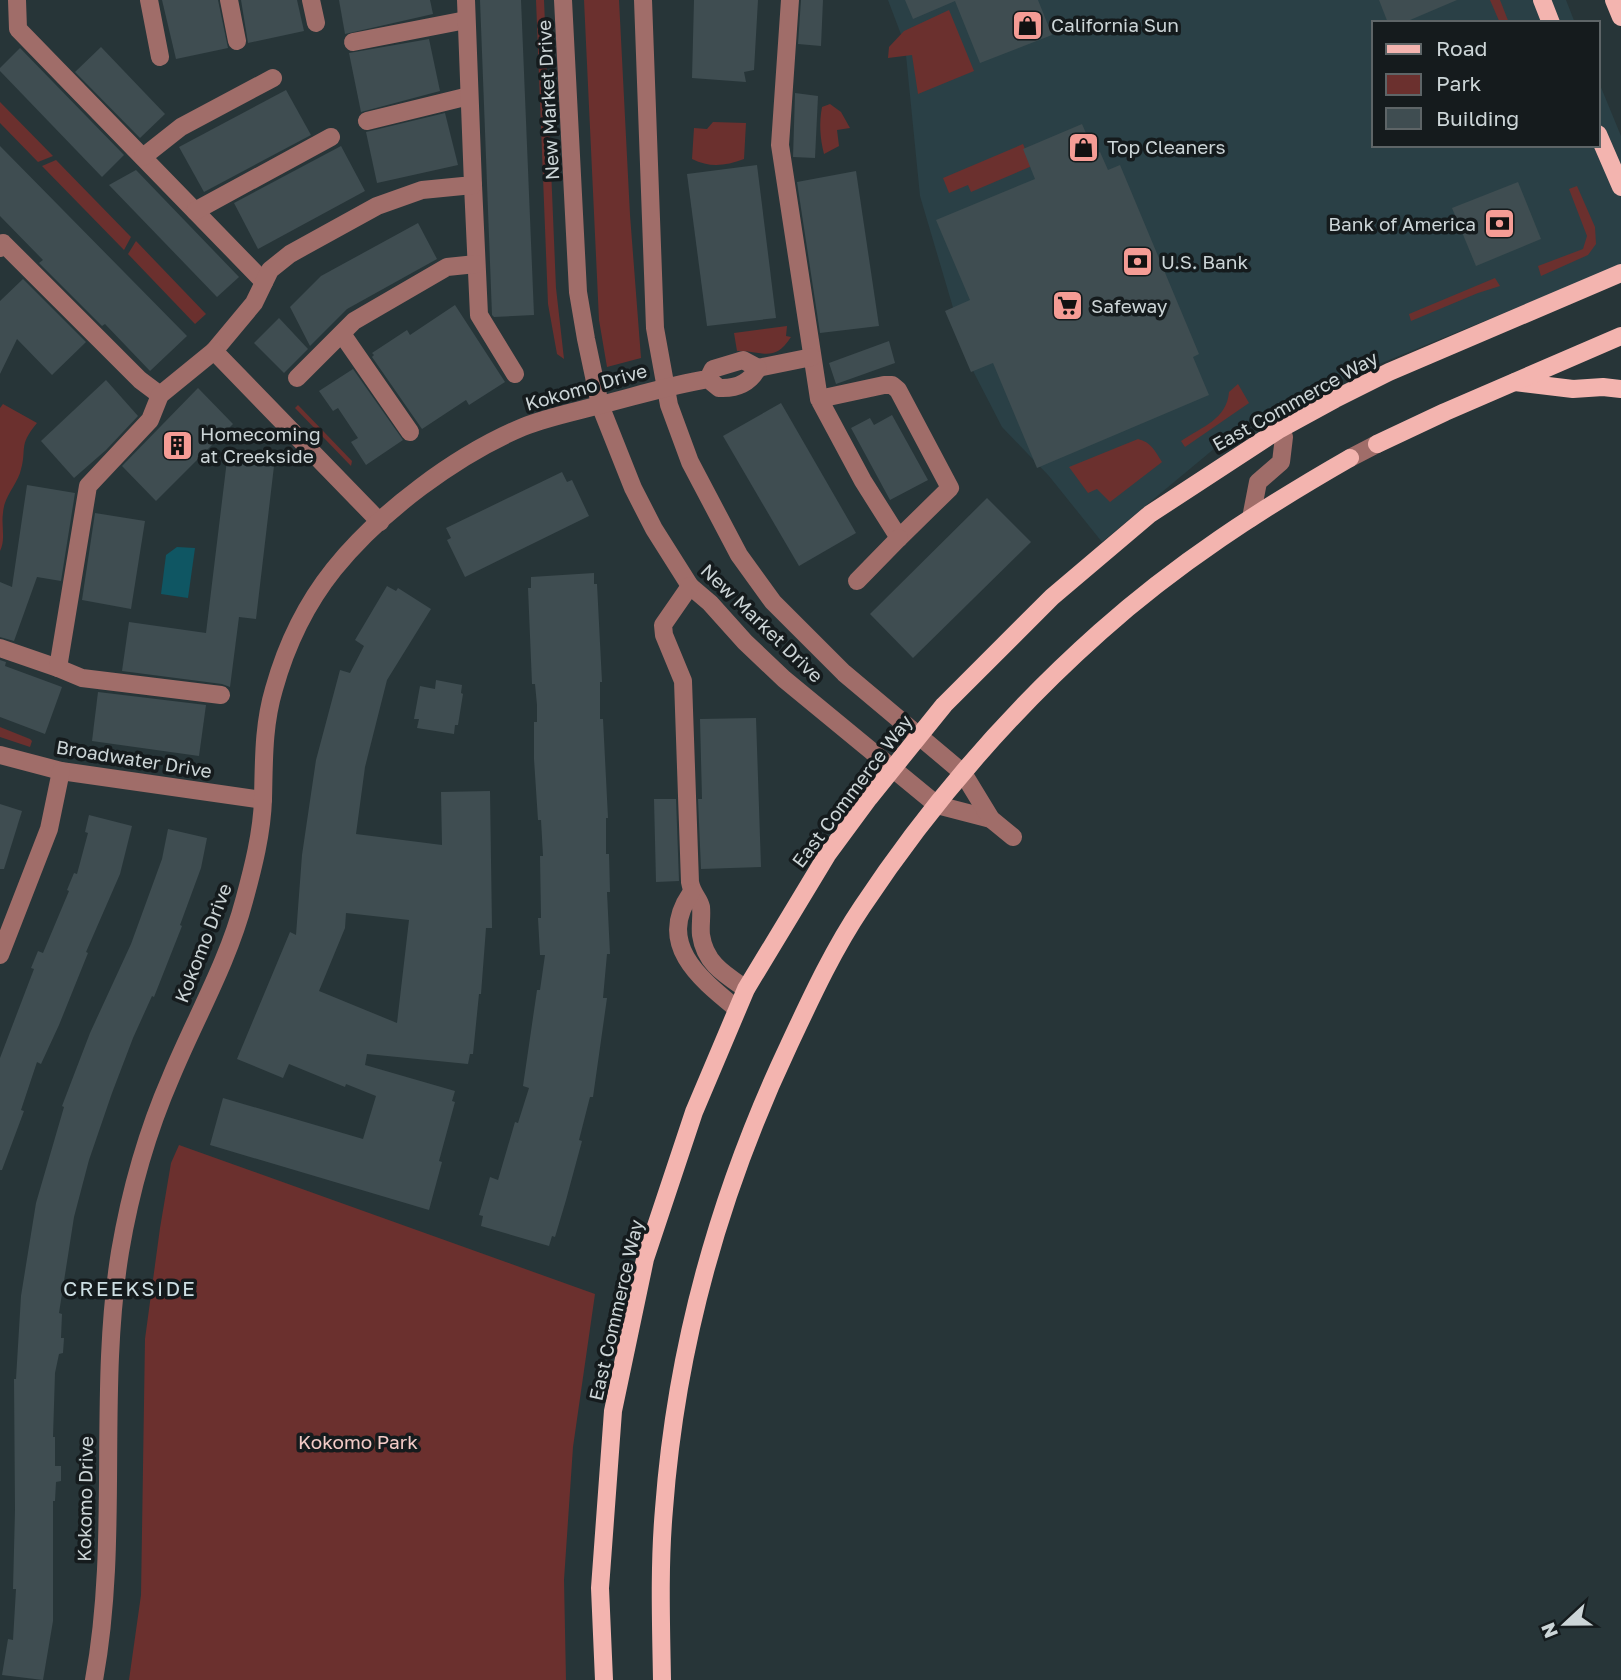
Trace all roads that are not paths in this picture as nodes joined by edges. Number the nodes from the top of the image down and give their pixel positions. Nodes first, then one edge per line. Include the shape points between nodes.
1 (17, 0) edge
2 (149, 0) edge
3 (229, 0) edge
4 (311, 0) edge
5 (466, 0) edge
6 (563, 0) edge
7 (643, 0) edge
8 (790, 0) edge
9 (1542, 0) edge
10 (1614, 0) edge
11 (1621, 17) edge
12 (466, 20) junction
13 (1550, 21) edge
14 (316, 23) dead end
15 (237, 41) dead end
16 (353, 41) dead end
17 (160, 57) dead end
18 (273, 78) dead end
19 (469, 96) junction
20 (368, 121) dead end
21 (331, 138) dead end
22 (1600, 139) edge
23 (143, 157) junction
24 (473, 185) junction
25 (1621, 187) edge
26 (195, 211) junction
27 (1, 243) edge
28 (476, 264) junction
29 (1621, 273) edge
30 (264, 282) junction
31 (342, 334) junction
32 (1621, 337) edge
33 (214, 351) junction
34 (812, 357) junction
35 (515, 374) dead end
36 (297, 378) dead end
37 (1515, 382) junction
38 (666, 386) junction
39 (1621, 389) edge
40 (160, 395) junction
41 (819, 399) junction
42 (600, 405) junction
43 (1280, 429) junction
44 (410, 432) dead end
45 (1377, 444) joint
46 (1349, 458) joint
47 (1251, 518) junction
48 (380, 522) junction
49 (900, 537) junction
50 (857, 581) dead end
51 (690, 586) junction
52 (0, 648) edge
53 (58, 668) junction
54 (221, 695) dead end
55 (919, 736) junction
56 (0, 755) edge
57 (893, 768) junction
58 (61, 771) junction
59 (963, 773) junction
60 (263, 800) junction
61 (937, 805) junction
62 (991, 819) junction
63 (1013, 837) dead end
64 (691, 893) junction
65 (0, 955) edge
66 (746, 989) junction
67 (737, 1009) junction
68 (94, 1680) edge
69 (604, 1680) edge
70 (662, 1680) edge

1 - 23 street via 18,29
2 - 17 street
3 - 15 street
4 - 14 street
5 - 12 street
6 - 42 street, New Market Drive via 578,292
7 - 38 street, New Market Drive via 652,279
8 - 34 street via 780,145
9 - 13 main road
10 - 11 main road
12 - 16 street
12 - 19 street
18 - 23 street via 181,127
19 - 20 street
19 - 24 street
21 - 26 street
22 - 25 main road
23 - 26 street
24 - 28 street
24 - 30 street via 422,190 377,206 290,254 270,270
26 - 30 street
27 - 40 street
28 - 31 street via 447,267 354,321
28 - 35 street via 479,315
29 - 43 main road, East Commerce Way via 1389,372
30 - 33 street via 254,303
31 - 36 street
31 - 44 street
32 - 37 main road
33 - 40 street
33 - 48 street
34 - 38 street, Kokomo Drive via 758,368 748,382 739,385 719,387 708,379
34 - 41 street
37 - 39 main road
37 - 45 main road
38 - 42 street, Kokomo Drive
38 - 55 street, New Market Drive via 690,462 739,555 766,592 844,673
40 - 53 street via 150,420 88,486
41 - 49 street via 863,481
41 - 49 street via 884,384 898,390 950,488
42 - 48 street, Kokomo Drive via 522,428 470,455
42 - 51 street, New Market Drive via 638,498
43 - 47 street via 1284,437 1281,462 1258,482
43 - 55 main road, East Commerce Way via 1150,514 1103,553 995,652
45 - 46 street
46 - 47 main road
47 - 59 main road via 1186,562 1101,631 1056,672
48 - 60 street, Kokomo Drive via 334,569 287,648 272,692 264,738
49 - 50 street
51 - 57 street, New Market Drive via 784,679
51 - 64 street via 663,625 682,681
52 - 53 street
53 - 54 street via 82,678
55 - 57 main road, East Commerce Way
55 - 59 street, New Market Drive
56 - 58 street, Broadwater Drive
57 - 61 street, New Market Drive
57 - 66 main road, East Commerce Way via 827,855
58 - 60 street, Broadwater Drive
58 - 65 street via 50,829
59 - 61 main road
59 - 62 street, New Market Drive
60 - 68 street, Kokomo Drive via 253,870 240,916 151,1130 121,1249 108,1371 105,1601
61 - 62 street, New Market Drive
61 - 70 main road via 860,909 817,984 732,1179 704,1273 681,1376 664,1507
62 - 63 street, New Market Drive
64 - 66 street via 701,906 704,951 713,966
64 - 67 street via 678,920 683,953
66 - 67 main road, East Commerce Way
67 - 69 main road, East Commerce Way via 694,1112 645,1259 613,1411 600,1588

